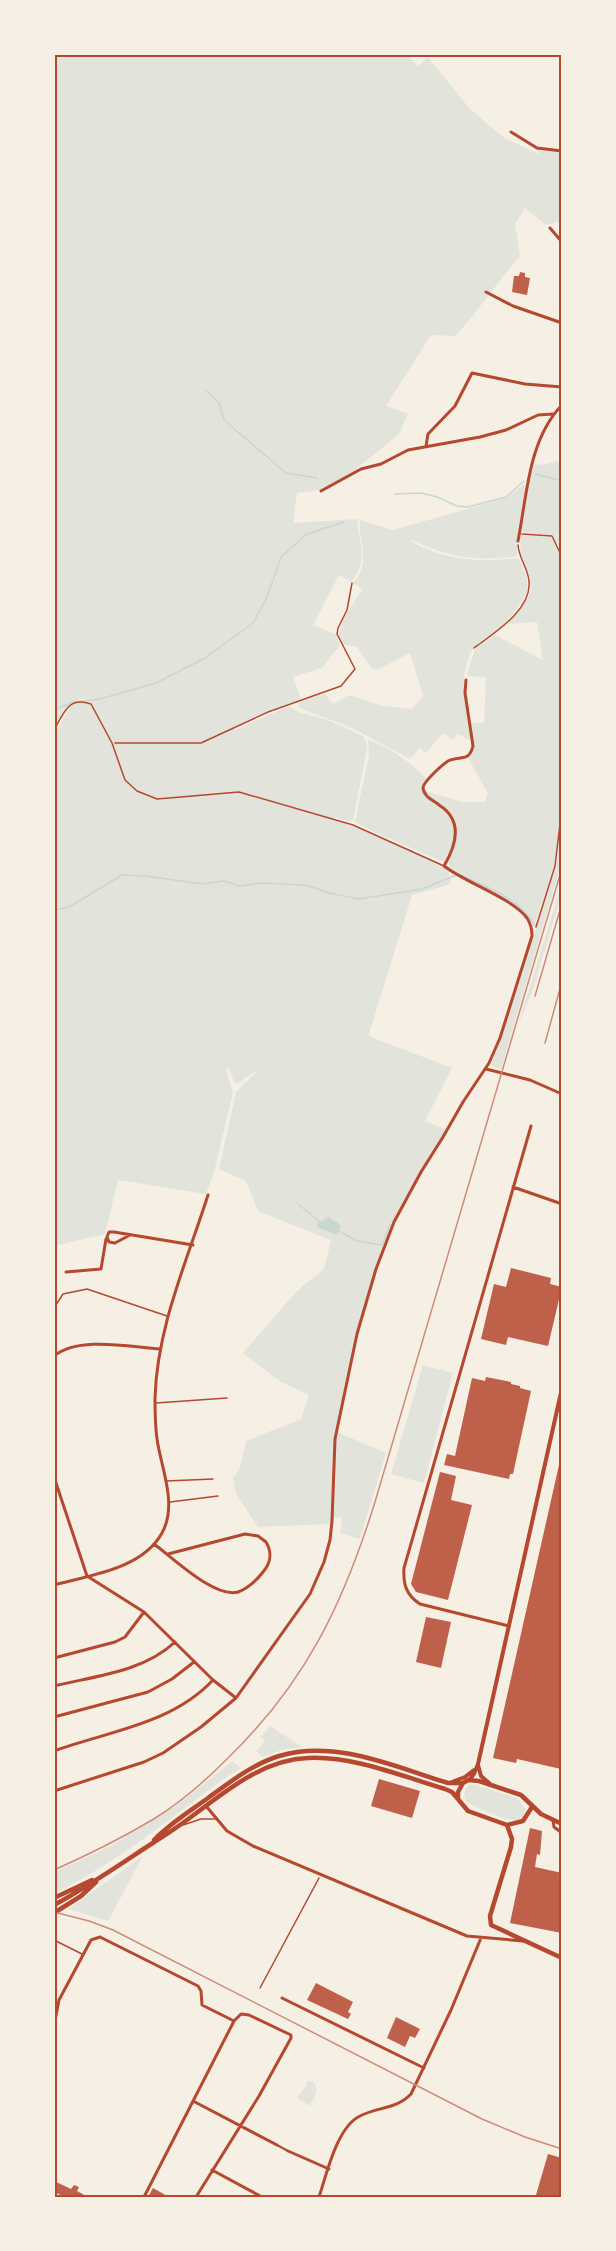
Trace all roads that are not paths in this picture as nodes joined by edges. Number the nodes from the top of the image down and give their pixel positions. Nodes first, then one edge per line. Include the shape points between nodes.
1 (511, 132) dead end
2 (562, 151) edge
3 (550, 228) dead end
4 (562, 242) edge
5 (486, 292) dead end
6 (562, 323) edge
7 (562, 387) edge
8 (562, 405) edge
9 (553, 414) junction
10 (426, 446) junction
11 (321, 491) dead end
12 (518, 541) road end
13 (466, 681) dead end
14 (54, 730) edge
15 (444, 866) junction
16 (486, 1069) junction
17 (562, 1094) edge
18 (531, 1126) dead end
19 (513, 1187) junction
20 (208, 1195) dead end
21 (562, 1204) edge
22 (130, 1235) junction
23 (107, 1237) junction
24 (193, 1245) junction
25 (66, 1272) dead end
26 (54, 1308) edge
27 (168, 1317) junction
28 (160, 1349) junction
29 (54, 1356) edge
30 (562, 1388) edge
31 (227, 1398) dead end
32 (155, 1403) junction
33 (54, 1477) edge
34 (213, 1479) dead end
35 (166, 1480) junction
36 (218, 1496) dead end
37 (169, 1502) junction
38 (153, 1544) junction
39 (168, 1554) junction
40 (87, 1576) junction
41 (54, 1585) edge
42 (144, 1612) junction
43 (509, 1626) junction
44 (175, 1642) junction
45 (54, 1658) edge
46 (194, 1662) junction
47 (213, 1680) junction
48 (54, 1686) edge
49 (236, 1698) junction
50 (54, 1717) edge
51 (54, 1752) edge
52 (478, 1764) junction
53 (403, 1769) junction
54 (388, 1772) junction
55 (468, 1780) junction
56 (448, 1783) junction
57 (489, 1783) junction
58 (463, 1784) junction
59 (54, 1791) edge
60 (458, 1799) junction
61 (206, 1806) junction
62 (532, 1807) junction
63 (215, 1819) junction
64 (553, 1820) junction
65 (562, 1824) edge
66 (507, 1825) junction
67 (171, 1830) junction
68 (562, 1833) edge
69 (151, 1843) junction
70 (102, 1876) junction
71 (54, 1898) edge
72 (54, 1905) edge
73 (54, 1913) edge
74 (481, 1938) junction
75 (54, 1940) edge
76 (525, 1942) junction
77 (83, 1955) junction
78 (562, 1958) edge
79 (282, 1998) dead end
80 (234, 2021) junction
81 (54, 2026) edge
82 (424, 2068) junction
83 (193, 2101) junction
84 (240, 2125) junction
85 (277, 2145) joint
86 (288, 2151) joint
87 (329, 2169) junction
88 (212, 2170) junction
89 (144, 2197) edge
90 (196, 2197) edge
91 (262, 2197) edge
92 (319, 2197) edge

1 - 2 street via 537,148
3 - 4 street
5 - 6 street
7 - 10 street via 472,373 455,406 426,437
8 - 9 street
9 - 10 street via 538,415 494,434
9 - 12 street via 526,484
10 - 11 street via 369,466
13 - 15 street via 471,752 465,759 448,761 423,786 426,796 445,809 455,822 456,840
14 - 15 lane via 68,706 80,700 91,704 112,743 125,780 148,797 239,792 353,825
15 - 16 street via 522,912 532,933 500,1038
16 - 17 street via 530,1080
16 - 49 street via 421,1172 394,1222 376,1269 357,1334 335,1439 332,1521 324,1562 310,1594
18 - 19 street
19 - 21 street
19 - 43 street via 404,1575 408,1592 420,1604
20 - 24 street
22 - 23 street via 110,1232
22 - 23 street via 115,1243
22 - 24 street
23 - 25 street via 101,1269
24 - 27 street
26 - 27 lane via 63,1294 87,1290
27 - 28 street
28 - 29 street via 85,1345
28 - 32 street
30 - 43 street
31 - 32 lane
32 - 35 street via 157,1440
33 - 40 street
34 - 35 lane
35 - 37 street
36 - 37 lane
37 - 38 street via 166,1525
38 - 39 street
38 - 40 street via 135,1560
39 - 39 street via 215,1589 231,1593 247,1587 264,1571 270,1558 268,1546 258,1536 245,1534
40 - 41 street
40 - 42 street
42 - 44 street
42 - 45 street via 125,1637
43 - 52 street
44 - 46 street
44 - 48 street via 135,1666
46 - 47 street
46 - 50 street via 148,1692
47 - 49 street
47 - 51 street via 201,1694 176,1710
49 - 59 street via 163,1753
52 - 55 street
52 - 56 street via 465,1778
52 - 57 street via 481,1776
53 - 54 main road
53 - 56 main road
53 - 69 main road via 354,1754 294,1752 263,1762 229,1782
54 - 60 main road via 445,1789
54 - 61 main road via 320,1758 295,1759 266,1768
55 - 57 main road
55 - 58 main road
56 - 58 main road
57 - 62 main road via 520,1795
58 - 60 main road
60 - 66 main road via 468,1811
61 - 63 street
61 - 67 main road
62 - 64 main road
62 - 66 main road via 523,1821
63 - 67 lane via 201,1818
63 - 74 street via 242,1841 467,1936
64 - 65 main road
64 - 68 street via 554,1827
66 - 76 main road via 511,1847 490,1916 491,1925
67 - 69 main road
69 - 70 main road
70 - 71 main road
70 - 72 main road
70 - 73 main road via 81,1896
74 - 76 street
74 - 82 street
75 - 77 lane
76 - 78 main road
77 - 80 street via 91,1940 100,1937 198,1986 202,2005
77 - 81 street via 59,2000
79 - 82 street
80 - 83 street
80 - 84 street via 241,2014 249,2015 291,2035
82 - 87 street via 411,2094 401,2102 350,2123 342,2133
83 - 84 street
83 - 89 street
84 - 85 street
84 - 88 street
85 - 86 street
86 - 87 street
87 - 92 street
88 - 90 street
88 - 91 street

